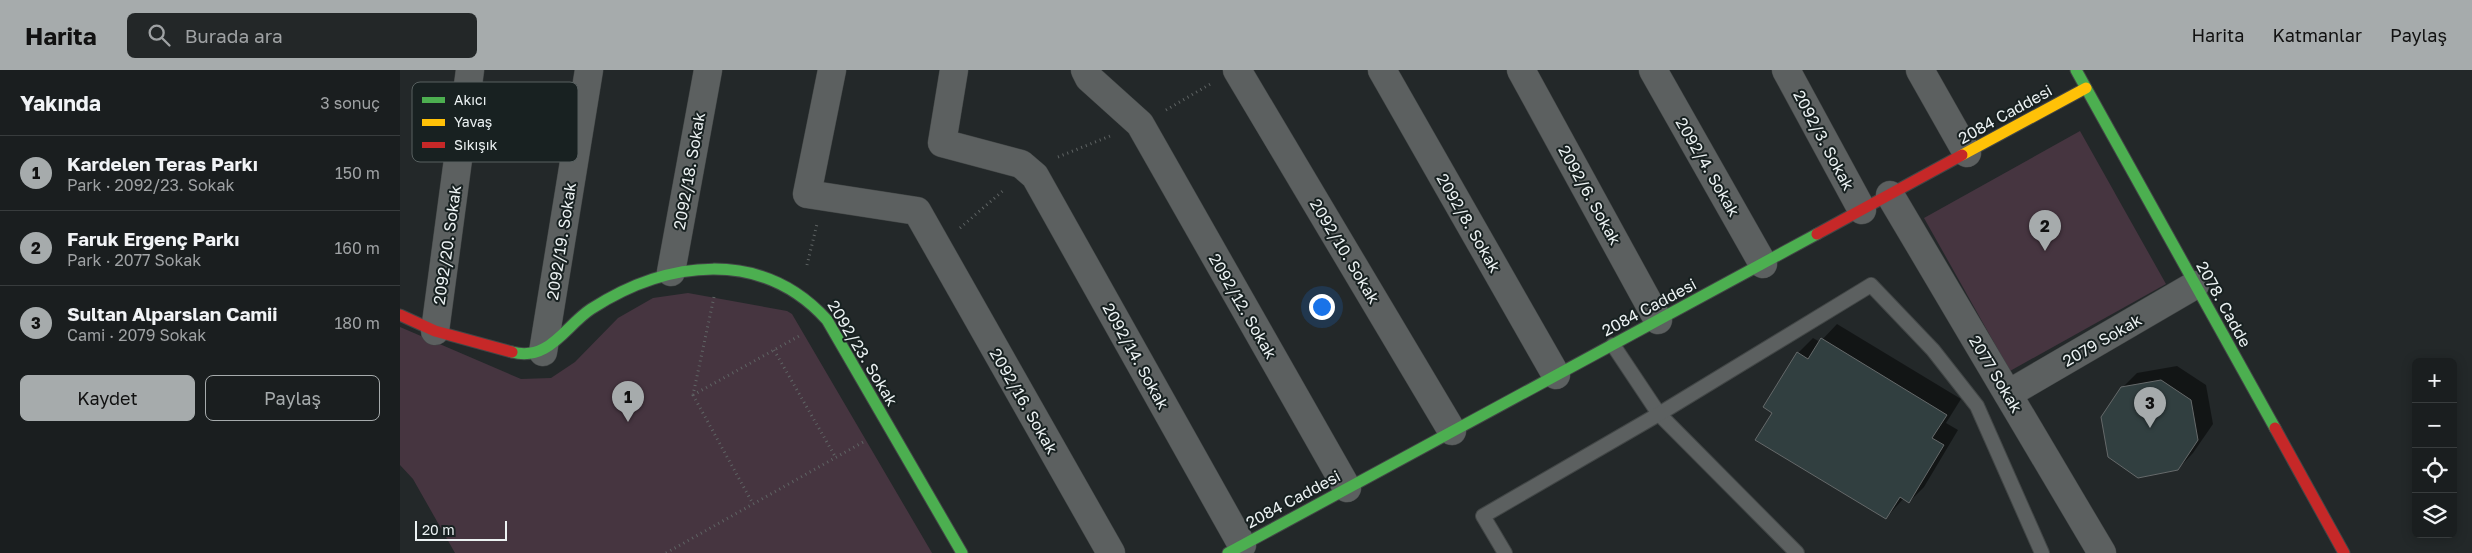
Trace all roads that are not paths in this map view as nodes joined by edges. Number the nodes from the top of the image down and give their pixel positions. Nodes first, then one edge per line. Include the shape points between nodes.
1 (588, 70) edge
2 (708, 70) edge
3 (832, 70) edge
4 (954, 70) edge
5 (1085, 70) edge
6 (1382, 70) edge
7 (1522, 70) edge
8 (1653, 70) edge
9 (1786, 70) edge
10 (1920, 70) edge
11 (2076, 70) edge
12 (1227, 75) edge
13 (2086, 88) junction
14 (578, 133) edge
15 (1967, 153) junction
16 (458, 162) edge
17 (573, 162) edge
18 (1890, 195) junction
19 (1862, 210) junction
20 (1763, 264) junction
21 (671, 272) junction
22 (2195, 285) junction
23 (400, 315) edge
24 (1658, 320) junction
25 (435, 332) junction
26 (1613, 345) junction
27 (543, 352) junction
28 (1556, 375) junction
29 (2008, 394) junction
30 (1659, 414) junction
31 (1452, 431) junction
32 (1347, 488) junction
33 (1235, 549) edge
34 (2341, 552) edge
35 (962, 553) edge
36 (1111, 553) edge
37 (1505, 553) edge
38 (1797, 553) edge
39 (2042, 553) edge
40 (2102, 553) edge

1 - 14 street, 2092/19. Sokak
2 - 21 street, 2092/18. Sokak
3 - 36 street, 2092/16. Sokak via 808,194 916,211
4 - 33 street, 2092/14. Sokak via 942,143 1029,168 1035,176
5 - 32 street, 2092/12. Sokak via 1140,124
6 - 28 street, 2092/8. Sokak
7 - 24 street, 2092/6. Sokak
8 - 20 street, 2092/4. Sokak
9 - 19 street, 2092/3. Sokak
10 - 15 street
11 - 13 street, 2078. Cadde
12 - 31 street, 2092/10. Sokak
13 - 15 street, 2084 Caddesi
13 - 22 street, 2078. Cadde
15 - 18 street, 2084 Caddesi
16 - 25 street, 2092/20. Sokak
17 - 27 street, 2092/19. Sokak
18 - 19 street, 2084 Caddesi
18 - 29 street, 2077 Sokak
19 - 20 street, 2084 Caddesi
20 - 24 street, 2084 Caddesi
21 - 27 street, 2092/23. Sokak via 591,310
21 - 35 street, 2092/23. Sokak via 720,270 762,276 800,292 816,305
22 - 29 street, 2079 Sokak
22 - 34 street, 2078. Cadde
23 - 25 street
24 - 26 street, 2084 Caddesi
25 - 27 street via 519,354
26 - 28 street, 2084 Caddesi
26 - 30 lane
28 - 31 street, 2084 Caddesi
29 - 40 street, 2077 Sokak
30 - 37 lane via 1483,516
30 - 38 lane
30 - 39 lane via 1871,285 1933,350 1977,406
31 - 32 street, 2084 Caddesi
32 - 33 street, 2084 Caddesi

